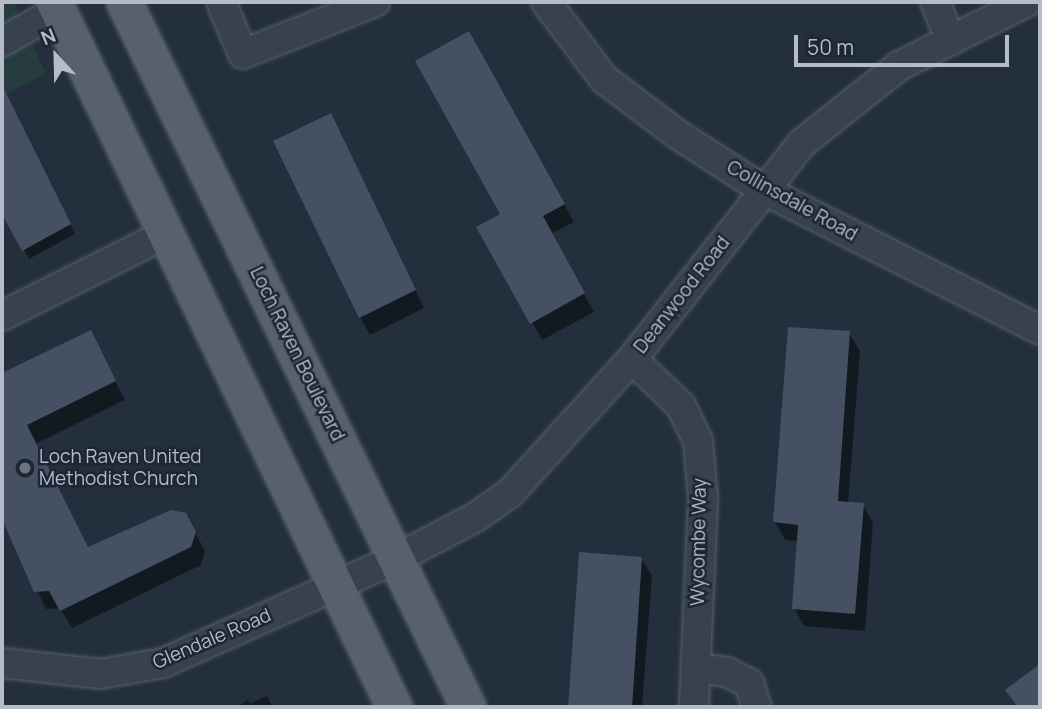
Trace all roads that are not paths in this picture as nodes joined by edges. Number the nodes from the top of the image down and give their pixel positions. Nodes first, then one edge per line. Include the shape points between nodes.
1 (124, 2) edge
2 (221, 2) edge
3 (375, 2) edge
4 (545, 2) edge
5 (935, 2) edge
6 (1027, 2) edge
7 (56, 6) edge
8 (951, 41) junction
9 (2, 42) edge
10 (764, 190) junction
11 (166, 234) junction
12 (2, 316) edge
13 (1040, 330) edge
14 (632, 359) junction
15 (396, 559) junction
16 (334, 586) junction
17 (2, 663) edge
18 (696, 668) junction
19 (394, 707) edge
20 (468, 707) edge
21 (694, 707) edge
22 (757, 707) edge

1 - 15 main road, Loch Raven Boulevard
2 - 3 street via 243,54
4 - 10 street, Collinsdale Road via 604,79
5 - 8 street
6 - 8 street, Deanwood Road
7 - 9 street
7 - 11 main road
8 - 10 street, Deanwood Road via 899,66 855,97 802,143
10 - 13 street, Collinsdale Road
10 - 14 street, Deanwood Road
11 - 12 street
11 - 16 main road
14 - 15 street, Deanwood Road via 510,493 476,517
14 - 18 street, Wycombe Way via 681,406 698,441 703,498
15 - 16 street, Deanwood Road
15 - 20 main road, Loch Raven Boulevard
16 - 17 street, Glendale Road via 163,663 136,670 77,674
16 - 19 main road
18 - 21 street, Wycombe Way
18 - 22 street via 727,672 749,683

